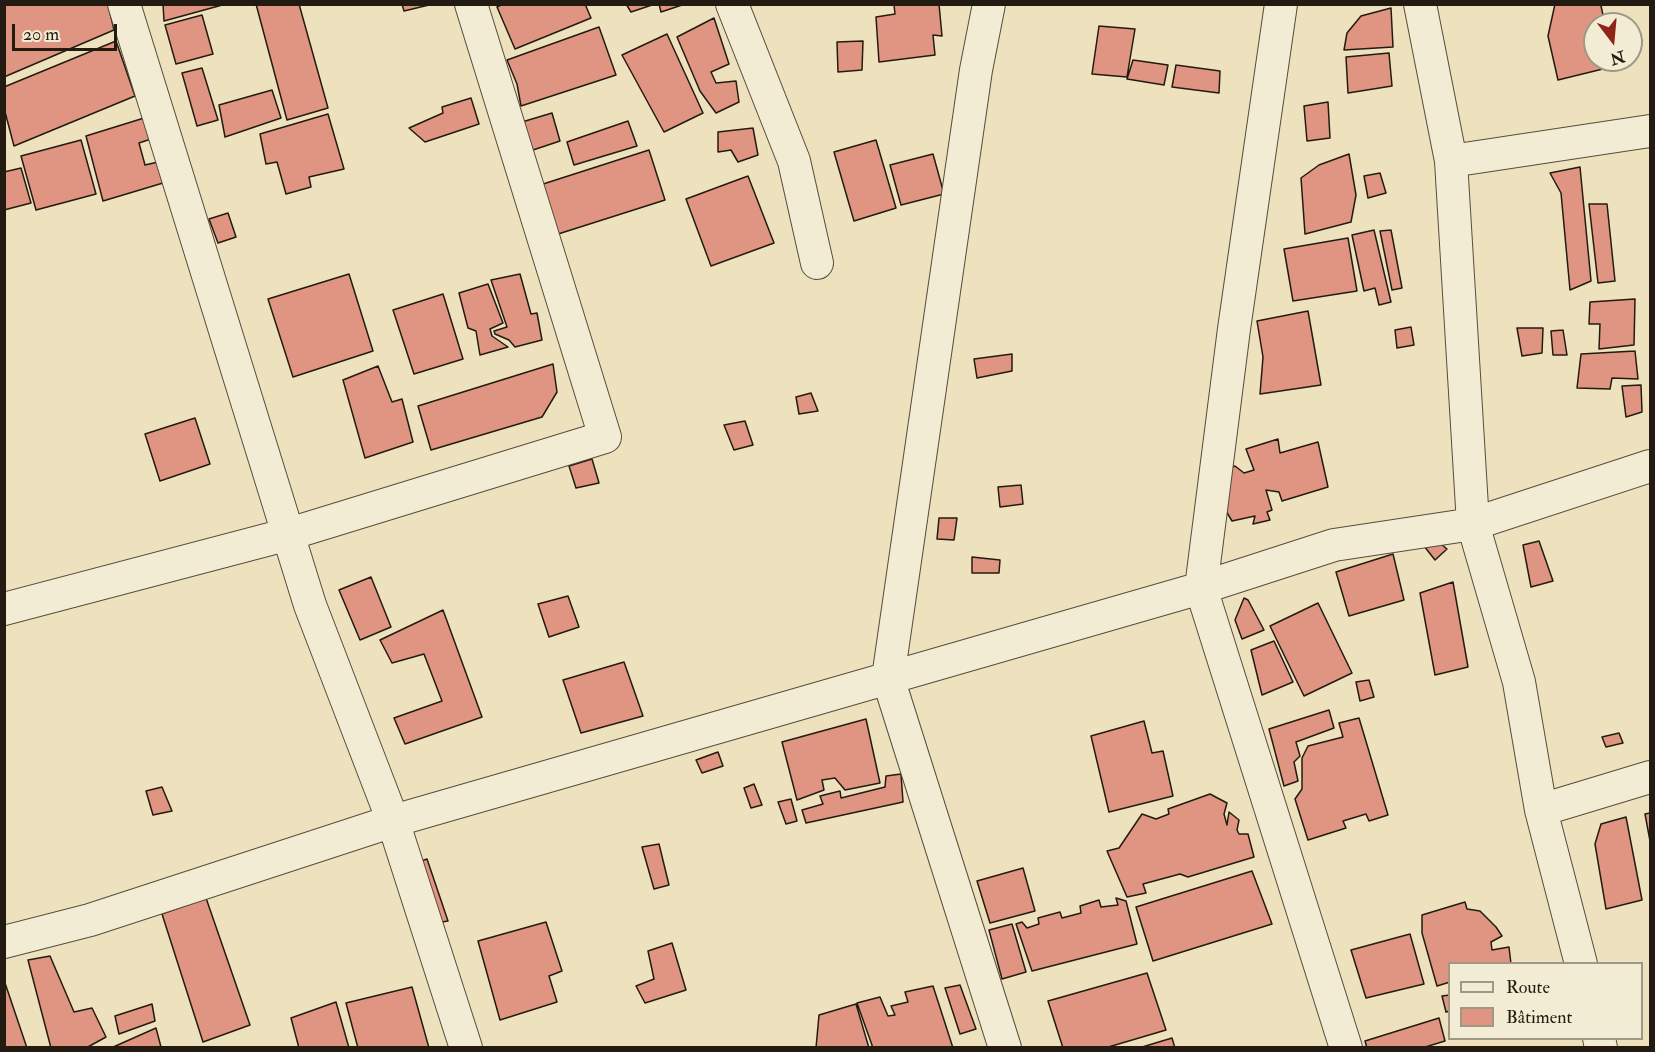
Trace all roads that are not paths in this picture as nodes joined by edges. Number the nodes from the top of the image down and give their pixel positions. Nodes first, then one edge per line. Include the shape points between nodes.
1 (124, 4) edge
2 (471, 4) edge
3 (732, 4) edge
4 (989, 4) edge
5 (1281, 4) edge
6 (1420, 4) edge
7 (1650, 131) edge
8 (1451, 161) junction
9 (817, 263) dead end
10 (1650, 466) edge
11 (1473, 524) junction
12 (289, 534) junction
13 (1201, 588) junction
14 (4, 609) edge
15 (888, 678) junction
16 (1650, 777) edge
17 (1541, 810) junction
18 (393, 821) junction
19 (4, 942) edge
20 (1581, 962) edge
21 (466, 1047) edge
22 (1005, 1047) edge
23 (1346, 1047) edge

1 - 12 street
2 - 12 street via 605,437
3 - 9 street via 794,161
4 - 15 street via 976,70
5 - 13 street
6 - 8 street
7 - 8 street
8 - 11 street
10 - 11 street
11 - 13 street via 1334,545
11 - 17 street via 1519,682
12 - 14 street
12 - 18 street via 310,605
13 - 15 street
13 - 23 street
15 - 18 street
15 - 22 street
16 - 17 street
17 - 20 street
18 - 19 street via 90,920
18 - 21 street

